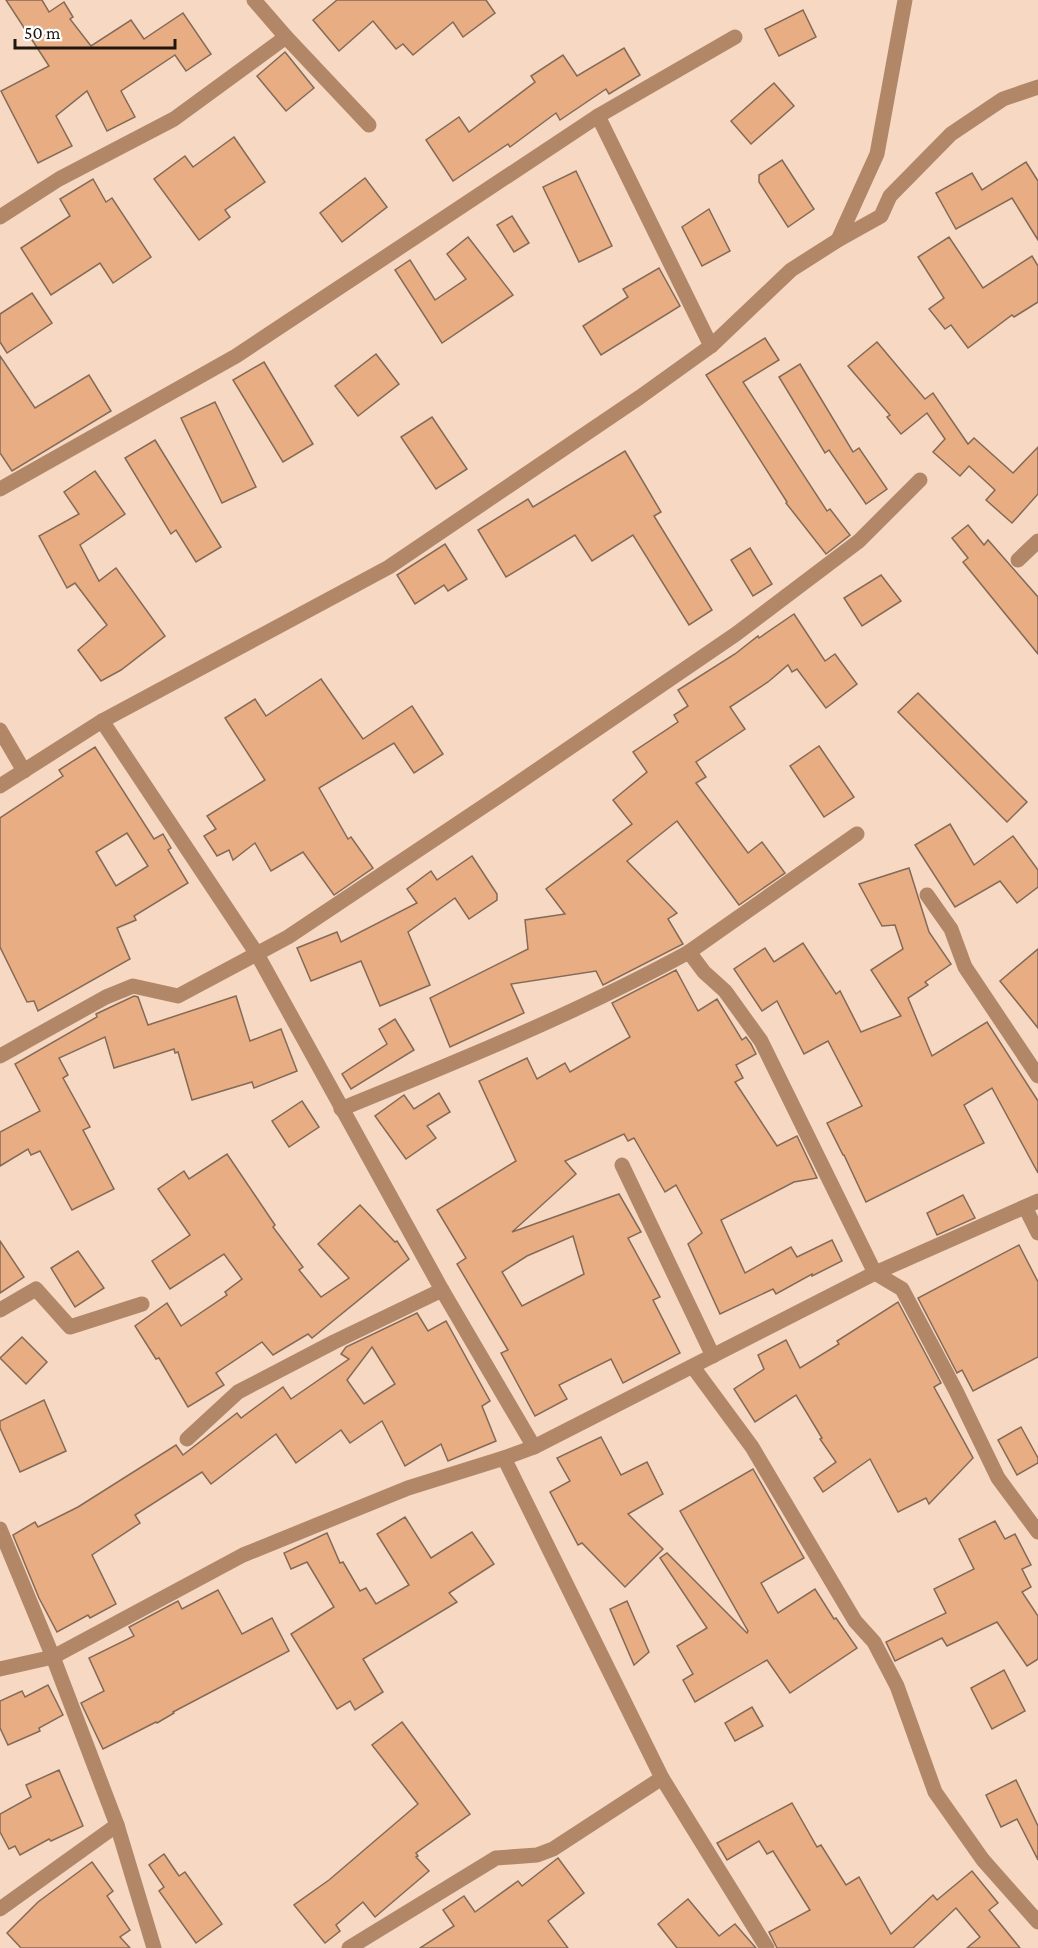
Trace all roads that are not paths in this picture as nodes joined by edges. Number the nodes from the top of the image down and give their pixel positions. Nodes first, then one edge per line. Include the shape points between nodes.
1 (254, 0) edge
2 (904, 0) edge
3 (286, 37) junction
4 (735, 38) dead end
5 (1038, 87) edge
6 (598, 116) junction
7 (369, 125) dead end
8 (0, 217) edge
9 (838, 240) junction
10 (711, 346) junction
11 (920, 480) dead end
12 (0, 489) edge
13 (1038, 541) edge
14 (1018, 560) dead end
15 (102, 722) junction
16 (0, 730) edge
17 (24, 771) junction
18 (0, 786) edge
19 (857, 834) dead end
20 (927, 895) dead end
21 (689, 952) junction
22 (257, 954) junction
23 (0, 1056) edge
24 (1038, 1076) edge
25 (341, 1109) junction
26 (622, 1165) dead end
27 (1032, 1204) edge
28 (1038, 1233) edge
29 (875, 1273) junction
30 (442, 1290) junction
31 (142, 1304) dead end
32 (0, 1310) edge
33 (713, 1356) junction
34 (693, 1367) junction
35 (187, 1438) dead end
36 (534, 1447) junction
37 (504, 1458) junction
38 (0, 1529) edge
39 (1038, 1532) edge
40 (53, 1657) junction
41 (0, 1669) edge
42 (662, 1778) junction
43 (117, 1825) junction
44 (0, 1909) edge
45 (1038, 1922) edge
46 (371, 1943) edge
47 (154, 1948) edge
48 (349, 1948) edge
49 (767, 1948) edge

1 - 3 street
2 - 9 street via 877,154
3 - 7 street
3 - 8 street via 174,119 59,179
4 - 6 street
5 - 9 street via 1003,99 951,134 890,196 881,216
6 - 10 street
6 - 12 street via 236,356
9 - 10 street via 791,270
10 - 15 street via 389,567
11 - 22 street via 859,541 736,634 376,879
13 - 14 street
15 - 17 street
15 - 22 street
16 - 17 street
17 - 18 street
19 - 21 street
20 - 24 street via 951,929 965,967
21 - 25 street via 503,1043
21 - 29 street via 725,991 761,1041
22 - 23 street via 178,996 133,986
22 - 25 street
25 - 30 street
26 - 33 street
27 - 28 street
27 - 29 street
29 - 33 street
29 - 39 street via 902,1288 998,1478
30 - 35 street via 238,1392
30 - 36 street
31 - 32 street via 70,1327 36,1289
33 - 34 street
34 - 36 street
34 - 45 street via 752,1446 855,1621 874,1642 897,1686 935,1792 983,1860
36 - 37 street
37 - 40 street via 408,1488 243,1555
37 - 42 street
38 - 40 street
40 - 41 street
40 - 43 street
42 - 46 street via 553,1849 537,1856 496,1858
42 - 49 street
43 - 44 street
43 - 47 street
46 - 48 street

